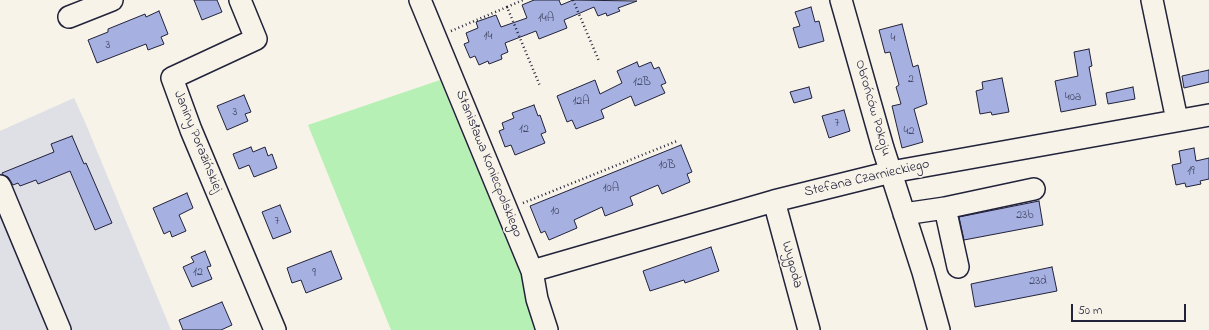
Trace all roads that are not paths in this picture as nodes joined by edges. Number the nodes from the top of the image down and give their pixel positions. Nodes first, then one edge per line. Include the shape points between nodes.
1 (112, 0) edge
2 (240, 0) edge
3 (420, 0) edge
4 (841, 0) edge
5 (1152, 0) edge
6 (69, 17) dead end
7 (1209, 115) edge
8 (1177, 120) junction
9 (891, 172) junction
10 (0, 186) edge
11 (1034, 189) dead end
12 (774, 201) junction
13 (945, 208) junction
14 (904, 214) junction
15 (958, 267) dead end
16 (532, 271) junction
17 (60, 330) edge
18 (275, 330) edge
19 (547, 330) edge
20 (809, 330) edge
21 (939, 330) edge

1 - 6 street
2 - 18 street, Janiny Porazińskiej via 256,39 172,78
3 - 16 street, Stanisława Koniecpolskiego
4 - 9 street, Obrońców Pokoju
5 - 8 street
7 - 8 street, Stefana Czarnieckiego
8 - 9 street, Stefana Czarnieckiego
9 - 12 street, Stefana Czarnieckiego
9 - 14 street, Obrońców Pokoju
10 - 17 street
11 - 13 street
12 - 16 street, Stefana Czarnieckiego
12 - 20 street, Wygoda
13 - 14 street
13 - 15 street
14 - 21 street, Obrońców Pokoju
16 - 19 street, Stanisława Koniecpolskiego via 537,299

